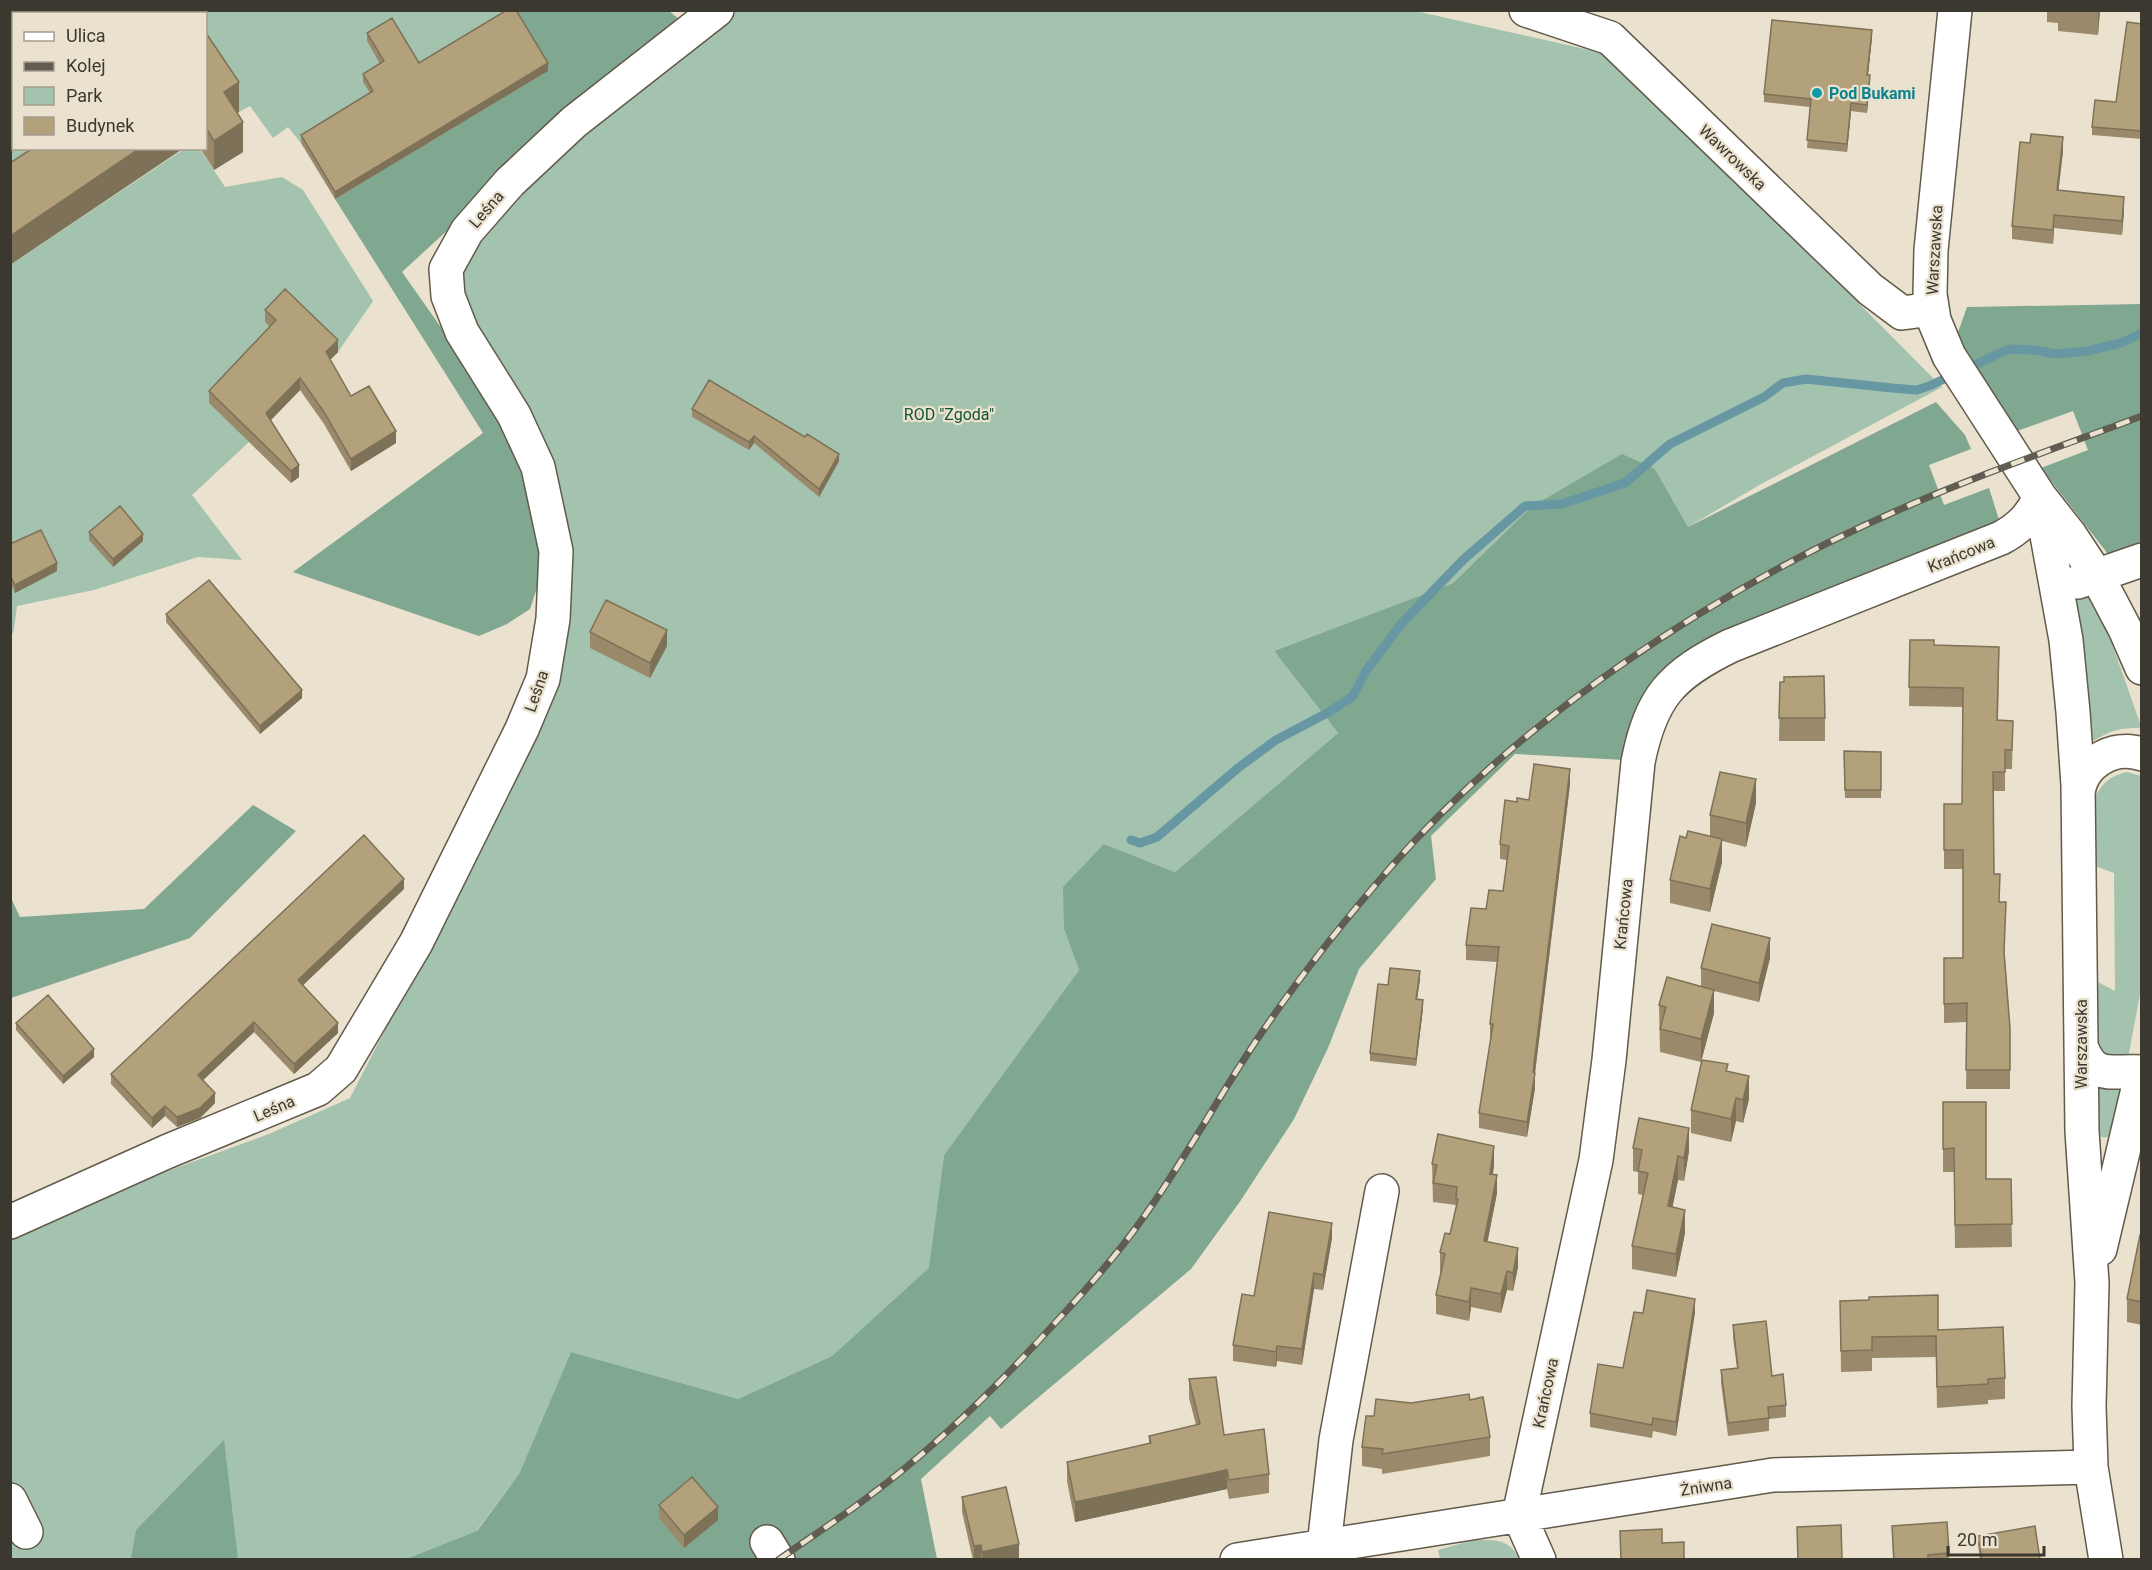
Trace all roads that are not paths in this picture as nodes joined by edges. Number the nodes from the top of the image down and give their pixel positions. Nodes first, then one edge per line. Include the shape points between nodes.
1 (717, 10) edge
2 (1526, 10) edge
3 (1955, 10) edge
4 (1932, 309) junction
5 (2040, 497) junction
6 (2142, 560) edge
7 (2097, 576) junction
8 (2058, 589) junction
9 (2142, 668) edge
10 (2142, 754) edge
11 (2078, 804) junction
12 (2081, 1046) junction
13 (2142, 1072) edge
14 (1382, 1191) dead end
15 (10, 1222) edge
16 (2092, 1283) junction
17 (2091, 1467) junction
18 (10, 1500) edge
19 (1519, 1515) junction
20 (26, 1532) dead end
21 (1324, 1546) junction
22 (1237, 1560) edge
23 (1539, 1560) edge
24 (2106, 1560) edge

1 - 15 street, Leśna via 574,122 510,182 466,231 446,269 448,296 462,332 514,415 538,466 555,551 553,607 543,680 416,943 341,1069 318,1089
2 - 4 street, Wawrowska via 1610,38 1870,289 1902,312
3 - 4 street, Warszawska via 1932,250
4 - 5 street, Warszawska via 1940,338 1956,367
5 - 7 street, Warszawska
5 - 8 street, Warszawska
5 - 19 street, Krańcowa via 2025,522 2001,538 1711,655 1677,678 1651,715 1638,762 1596,1160
6 - 7 street
7 - 8 street
7 - 9 street, Warszawska
8 - 11 street, Warszawska via 2073,712
10 - 11 street, Warszawska via 2122,751 2098,760 2082,779
11 - 12 street, Warszawska
12 - 13 street via 2093,1067 2109,1073
12 - 16 street, Warszawska
13 - 16 street, Warszawska
14 - 21 street via 1336,1440
16 - 17 street, Warszawska
17 - 19 street, Żniwna via 1773,1475
17 - 24 street, Warszawska
18 - 20 street
19 - 21 street, Żniwna
19 - 23 street
21 - 22 street, Żniwna

